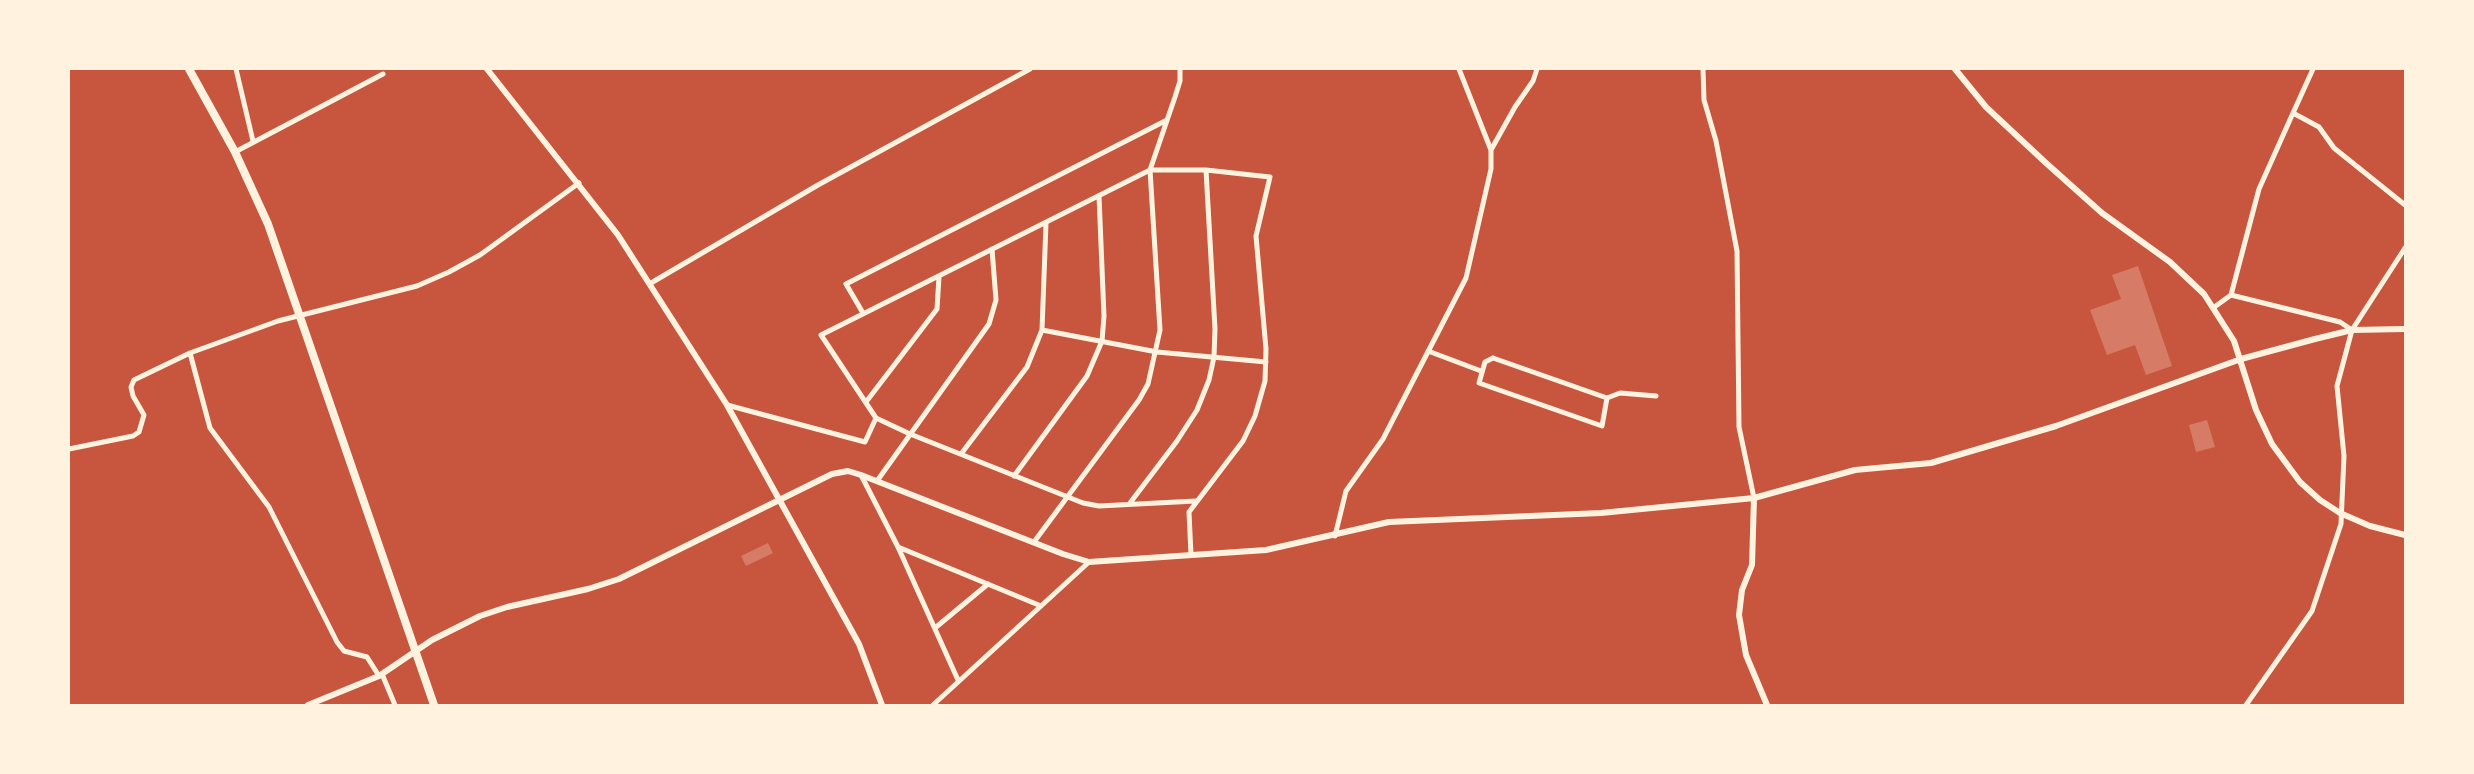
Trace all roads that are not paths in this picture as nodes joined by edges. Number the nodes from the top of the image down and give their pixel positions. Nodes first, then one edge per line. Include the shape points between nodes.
1 (189, 69) edge
2 (236, 69) edge
3 (487, 69) edge
4 (1030, 69) edge
5 (1180, 69) edge
6 (1459, 69) edge
7 (1537, 69) edge
8 (1703, 69) edge
9 (1955, 69) edge
10 (2313, 69) edge
11 (383, 74) dead end
12 (2293, 112) junction
13 (1167, 120) junction
14 (253, 141) junction
15 (1491, 150) junction
16 (235, 152) junction
17 (1150, 170) junction
18 (1206, 170) junction
19 (579, 183) junction
20 (1098, 196) junction
21 (2405, 204) edge
22 (1046, 223) junction
23 (2405, 248) edge
24 (992, 249) junction
25 (939, 277) junction
26 (651, 283) junction
27 (2231, 296) junction
28 (2213, 308) junction
29 (862, 313) junction
30 (300, 315) junction
31 (2405, 329) edge
32 (1042, 330) junction
33 (2352, 330) junction
34 (1102, 341) junction
35 (1428, 351) junction
36 (1157, 352) junction
37 (190, 353) junction
38 (1214, 358) junction
39 (2241, 359) junction
40 (1266, 362) junction
41 (1481, 371) junction
42 (1656, 396) dead end
43 (1607, 398) junction
44 (866, 402) junction
45 (727, 405) junction
46 (876, 418) junction
47 (910, 434) junction
48 (69, 449) edge
49 (961, 454) junction
50 (861, 475) junction
51 (1014, 476) junction
52 (877, 481) junction
53 (1066, 498) junction
54 (1754, 498) junction
55 (781, 499) junction
56 (1196, 501) junction
57 (1130, 503) junction
58 (2340, 513) junction
59 (2405, 535) edge
60 (1335, 536) junction
61 (1034, 542) junction
62 (898, 547) junction
63 (1191, 555) junction
64 (1089, 562) junction
65 (988, 584) junction
66 (1041, 606) junction
67 (935, 628) junction
68 (415, 652) junction
69 (380, 675) junction
70 (958, 680) junction
71 (308, 705) edge
72 (395, 705) edge
73 (434, 705) edge
74 (882, 705) edge
75 (933, 705) edge
76 (1767, 705) edge
77 (2246, 705) edge

1 - 16 main road
2 - 14 street
3 - 19 street
4 - 26 street via 818,185
5 - 13 street via 1180,81
6 - 15 street
7 - 15 street via 1533,82
8 - 54 street via 1704,100 1716,141 1737,251 1739,427
9 - 28 street via 1986,107 2046,163 2102,213 2183,273
10 - 12 street
11 - 14 street
12 - 21 street via 2319,127 2334,148
12 - 27 street via 2259,189
13 - 17 street
13 - 29 street via 846,284
14 - 16 street
15 - 35 street via 1491,169 1466,278
16 - 30 main road via 268,224
17 - 18 street
17 - 20 street
17 - 36 street via 1160,330
18 - 38 street
18 - 40 street via 1270,177 1256,236
19 - 26 street
19 - 30 street via 480,255 449,272 416,286
20 - 22 street
20 - 34 street via 1104,316
22 - 24 street
22 - 32 street
23 - 33 street
24 - 25 street
24 - 47 street via 996,300 989,324
25 - 29 street
25 - 44 street via 937,309
26 - 45 street
27 - 28 street
27 - 33 street via 2340,322
28 - 39 street
29 - 44 street via 821,334
30 - 37 street
30 - 68 main road
31 - 33 street
32 - 34 street
32 - 49 street via 1027,367
33 - 39 street
33 - 58 street via 2337,386 2344,456
34 - 36 street
34 - 51 street via 1088,376
35 - 41 street
35 - 60 street via 1383,439 1346,491
36 - 38 street
36 - 53 street via 1148,384 1139,400
37 - 48 street via 134,380 131,386 133,396 144,415 139,432
37 - 69 street via 210,428 269,507 337,642 344,651 366,656
38 - 40 street
38 - 57 street via 1196,410
39 - 54 street via 2056,426 1931,463 1855,470
39 - 58 street via 2256,410 2281,459 2310,492
40 - 56 street via 1265,381 1255,416 1243,441
41 - 43 street via 1485,362 1493,358
41 - 43 street via 1479,383 1602,426
42 - 43 street via 1620,393
44 - 46 street
45 - 46 street via 865,442
45 - 55 street
46 - 47 street
47 - 49 street
47 - 52 street
49 - 51 street
50 - 52 street
50 - 55 street via 848,471 832,474
50 - 62 street
51 - 53 street
52 - 61 street
53 - 57 street via 1100,506
53 - 61 street
54 - 60 street via 1600,513 1389,522
54 - 76 street via 1752,565 1742,590 1738,615 1746,655
55 - 68 street via 619,579 588,590 480,616
55 - 74 street via 859,644
56 - 57 street
56 - 63 street via 1189,512
58 - 59 street via 2370,526
58 - 77 street via 2341,524 2312,611
60 - 63 street via 1266,550
61 - 64 street
62 - 65 street
62 - 67 street
63 - 64 street
64 - 66 street
65 - 66 street
65 - 67 street
66 - 70 street
67 - 70 street
68 - 69 street
68 - 73 main road
69 - 71 street
69 - 72 street
70 - 75 street

